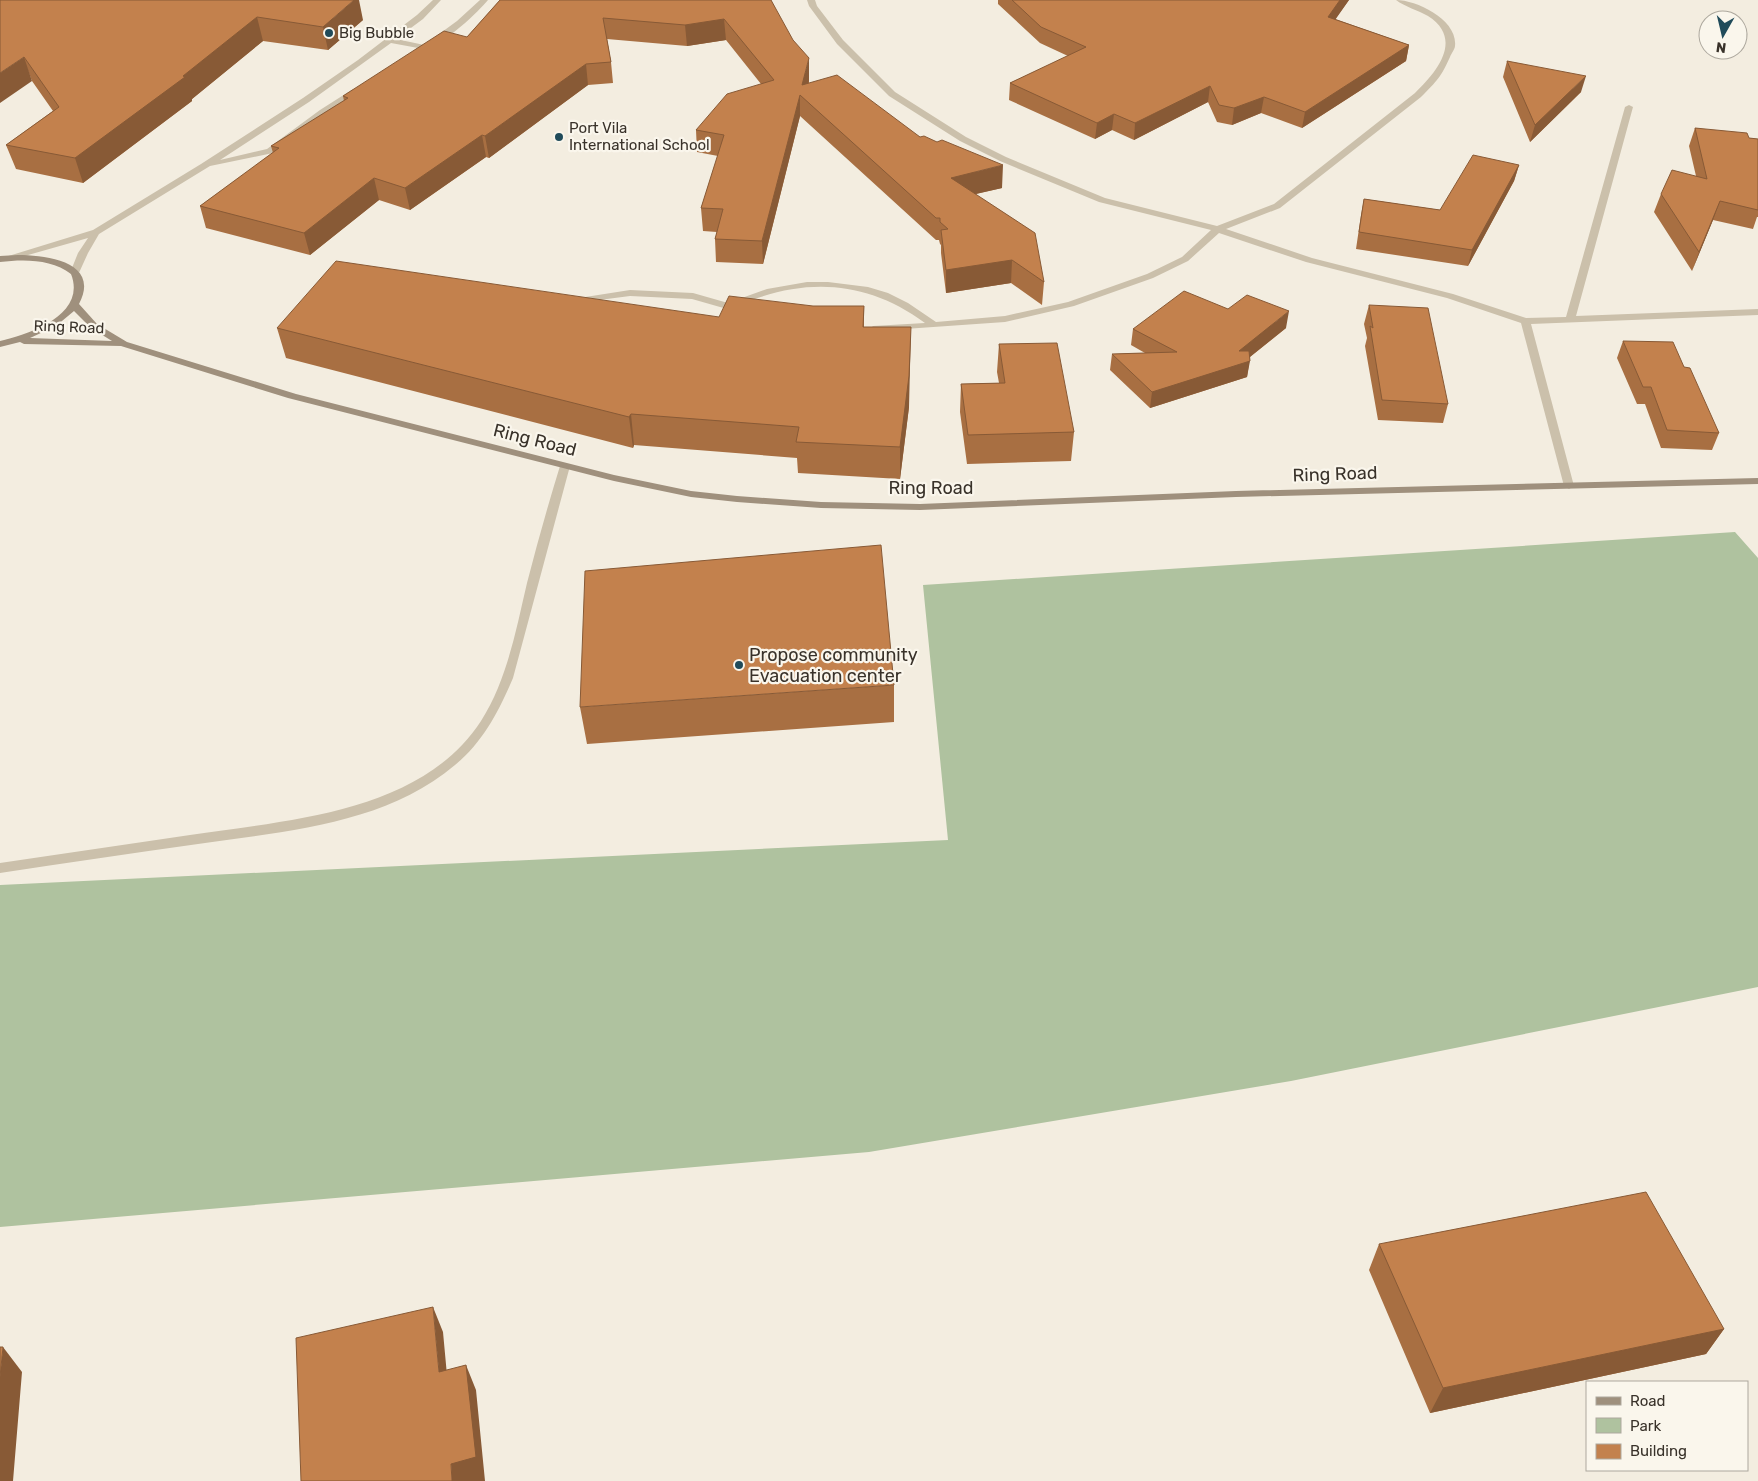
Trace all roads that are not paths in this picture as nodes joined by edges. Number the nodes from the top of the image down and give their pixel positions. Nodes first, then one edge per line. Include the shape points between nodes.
1 (437, 0) edge
2 (484, 0) edge
3 (811, 0) edge
4 (1400, 0) edge
5 (390, 40) junction
6 (426, 48) junction
7 (414, 56) edge
8 (362, 88) edge
9 (1629, 107) dead end
10 (204, 166) junction
11 (1218, 229) junction
12 (96, 232) junction
13 (4, 258) edge
14 (74, 273) junction
15 (576, 302) edge
16 (74, 305) junction
17 (730, 307) junction
18 (1758, 312) edge
19 (749, 319) edge
20 (1570, 319) junction
21 (1525, 321) junction
22 (934, 325) junction
23 (864, 328) edge
24 (14, 341) junction
25 (0, 344) edge
26 (124, 344) junction
27 (565, 466) junction
28 (1758, 481) edge
29 (1568, 486) junction
30 (0, 868) edge

1 - 5 street
2 - 6 street
3 - 11 street via 840,42 892,94 964,139 1003,159 1102,200
4 - 11 street via 1438,20 1447,30 1451,46 1437,77 1277,206
5 - 6 street
5 - 10 street via 306,100
6 - 7 street
8 - 10 street via 270,151
9 - 20 street
10 - 12 street
11 - 21 street via 1309,260 1450,296
11 - 22 street via 1185,259 1150,276 1071,304 1005,319
12 - 13 street
12 - 14 street
13 - 14 main road via 51,261
14 - 16 main road via 80,288
15 - 17 street via 630,293 693,296
16 - 24 main road via 61,319
16 - 26 main road, Ring Road via 94,326
17 - 19 street via 740,317
17 - 22 street via 773,289 841,286 883,294 916,311
18 - 20 street
20 - 21 street
21 - 29 street
22 - 23 street
24 - 25 main road
24 - 26 main road, Ring Road
26 - 27 main road, Ring Road via 292,396
27 - 29 main road, Ring Road via 691,494 821,505 920,507 1236,494
27 - 30 street via 507,679 496,707 480,732 452,761 420,784 380,802 324,820
28 - 29 main road, Ring Road

